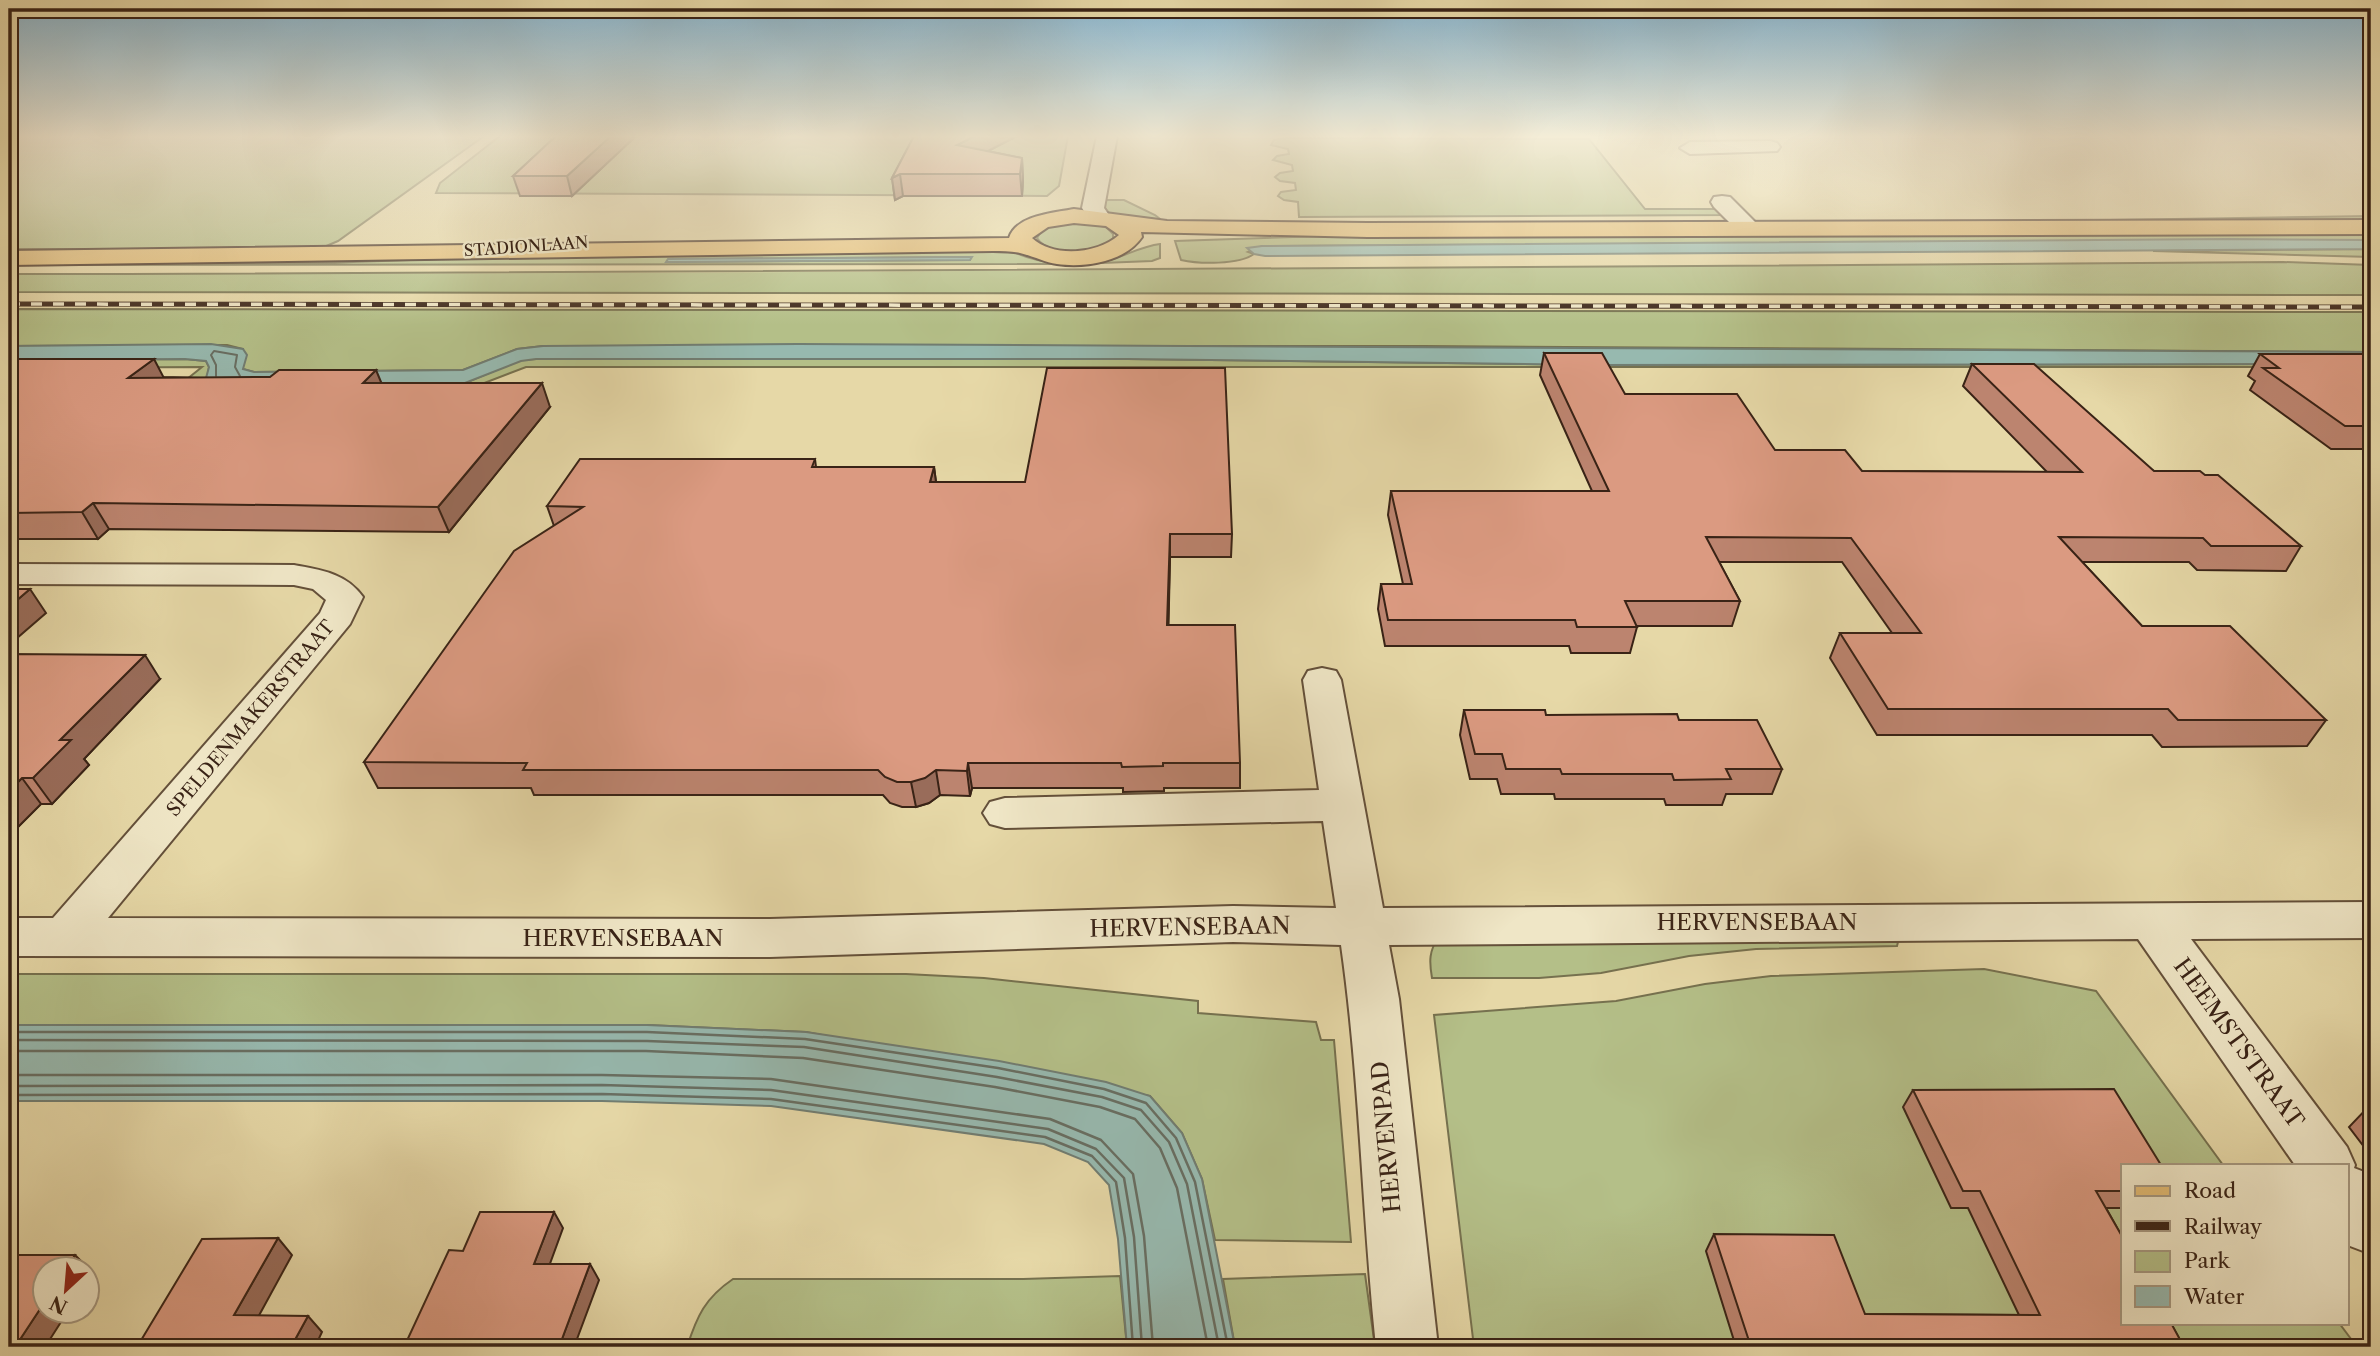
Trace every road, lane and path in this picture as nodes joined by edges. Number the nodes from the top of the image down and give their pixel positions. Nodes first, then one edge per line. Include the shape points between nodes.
1 (1095, 199) edge
2 (1722, 202) dead end
3 (2371, 227) edge
4 (1748, 228) junction
5 (1115, 229) junction
6 (1026, 237) junction
7 (9, 257) edge
8 (9, 574) edge
9 (1322, 680) dead end
10 (1341, 805) junction
11 (1004, 813) dead end
12 (2150, 920) junction
13 (2371, 920) edge
14 (1362, 927) junction
15 (9, 937) edge
16 (65, 937) junction
17 (2326, 1164) edge
18 (2348, 1193) edge
19 (2371, 1226) edge
20 (1407, 1347) edge

1 - 5 street via 1093,208
2 - 4 street
3 - 4 main road
4 - 5 main road via 1368,230 1168,238
5 - 6 main road via 1065,208
5 - 6 main road via 1100,255 1048,255
6 - 7 main road, STADIONLAAN via 993,244 246,258
8 - 16 street, SPELDENMAKERSTRAAT via 294,575 324,581 345,597 337,615
9 - 10 street, HERVENPAD
10 - 11 street
10 - 14 street, HERVENPAD
12 - 13 street, HERVENSEBAAN
12 - 14 street, HERVENSEBAAN
12 - 17 street, HEEMSTSTRAAT
14 - 16 street, HERVENSEBAAN via 1233,924 770,938
14 - 20 street, HERVENPAD via 1374,999
15 - 16 street, HERVENSEBAAN
18 - 19 street

